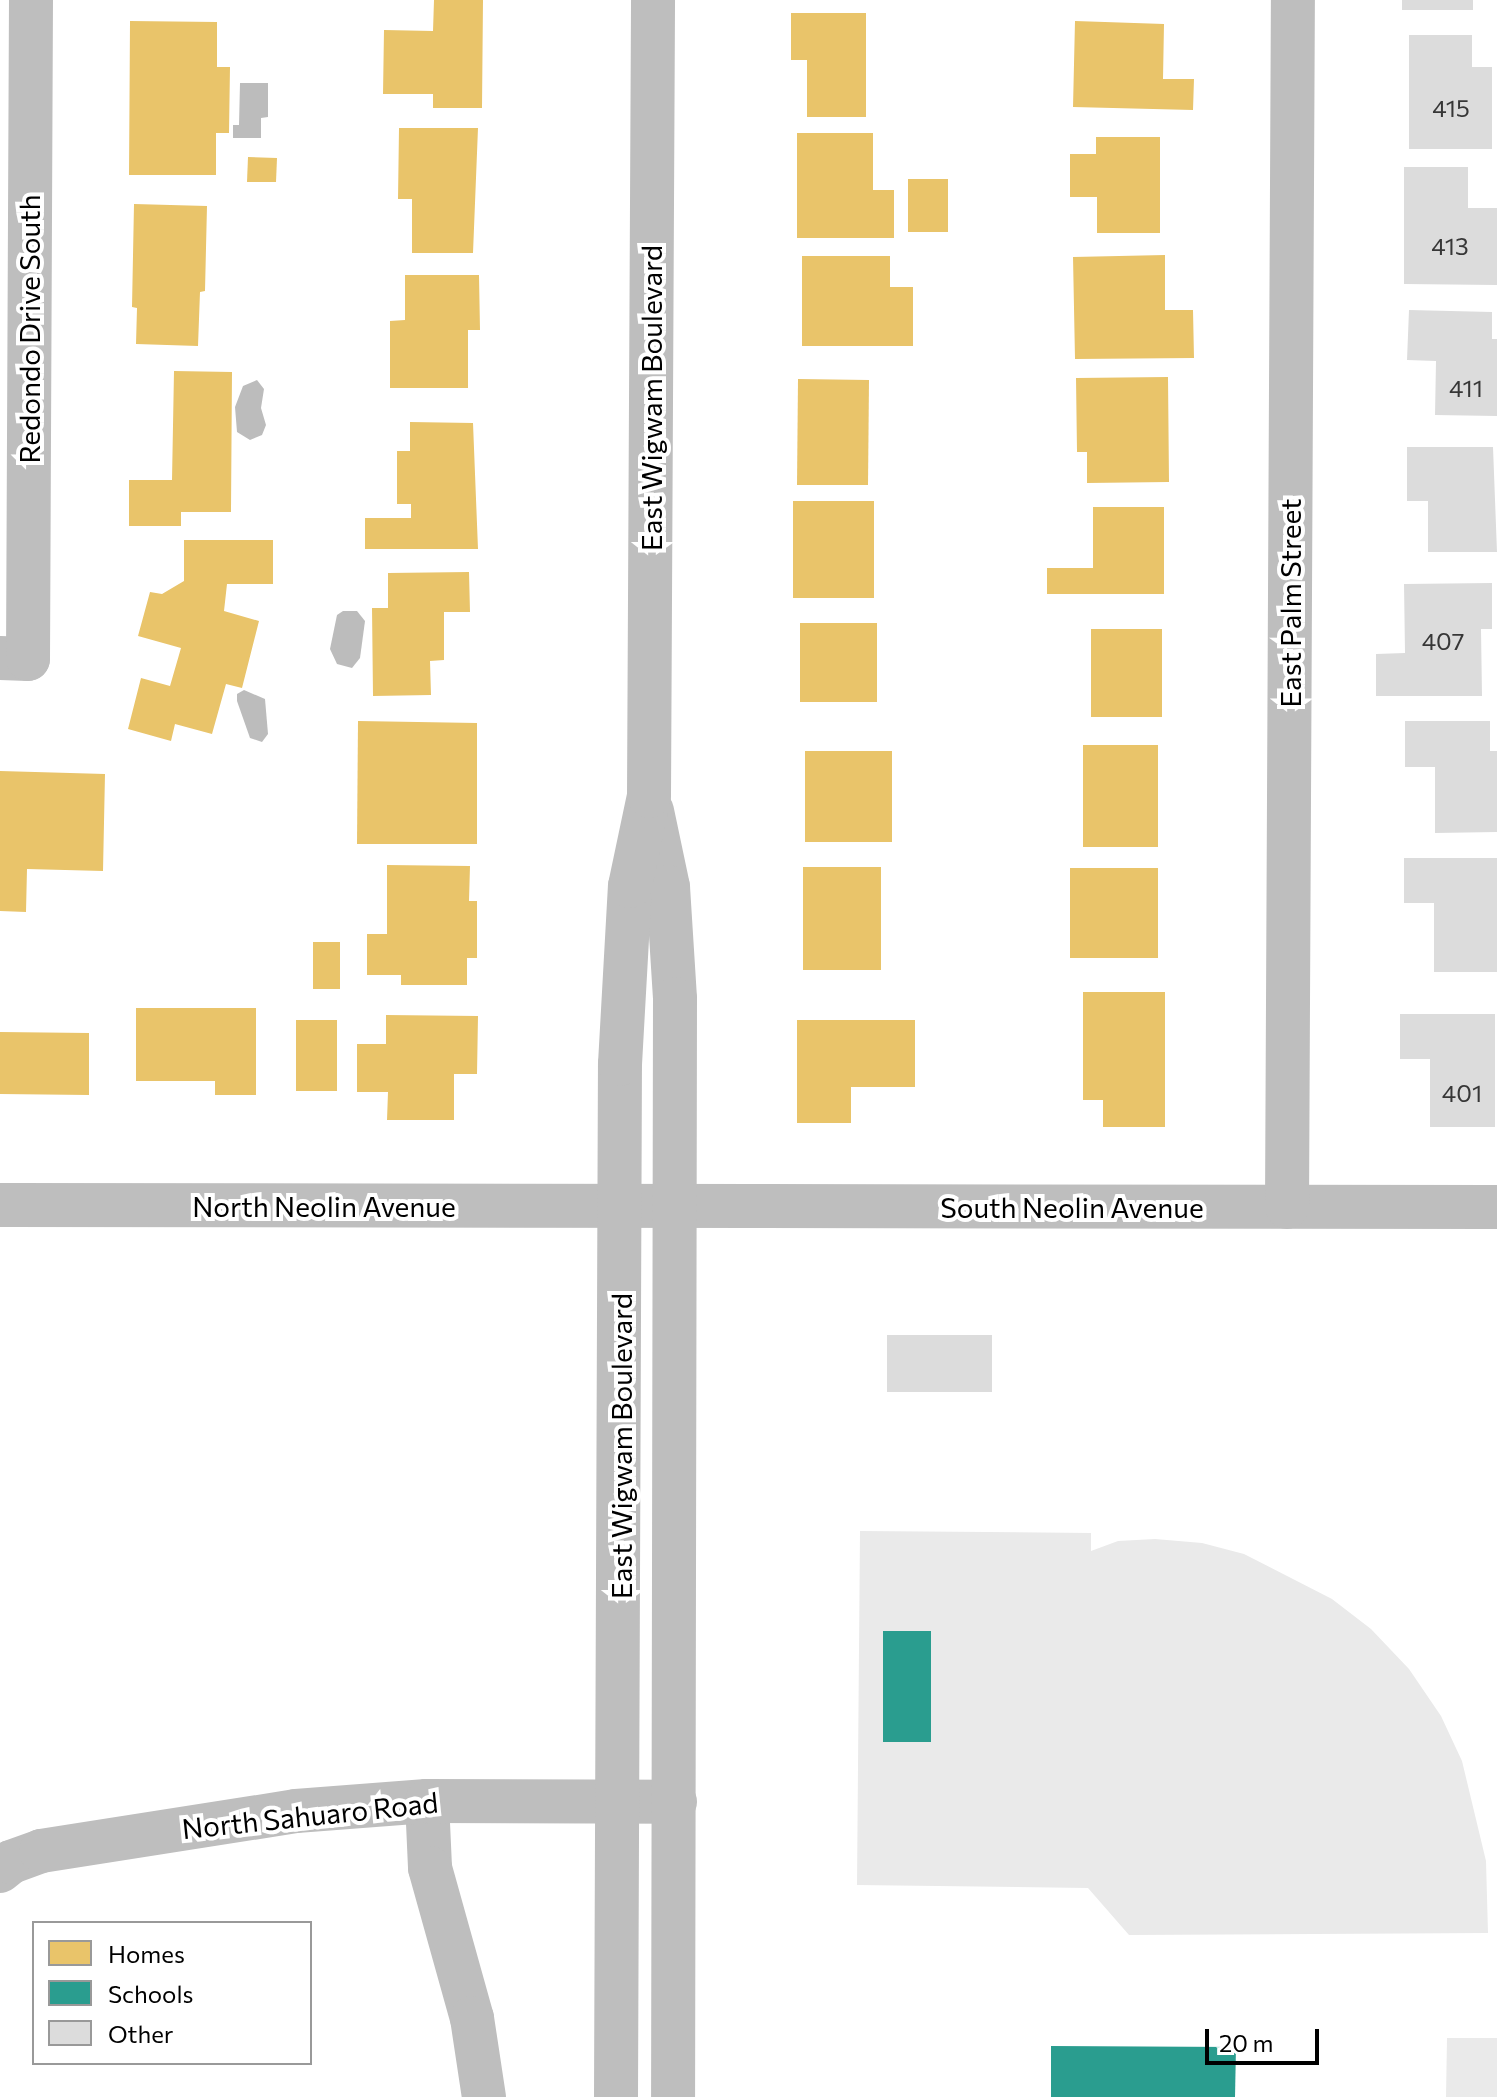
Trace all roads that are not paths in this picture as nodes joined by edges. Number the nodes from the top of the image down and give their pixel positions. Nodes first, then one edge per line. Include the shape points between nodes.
1 (31, 0) edge
2 (653, 0) edge
3 (1293, 0) edge
4 (14, 658) edge
5 (0, 1205) edge
6 (648, 1206) junction
7 (1287, 1207) junction
8 (1497, 1207) edge
9 (427, 1801) junction
10 (617, 1801) junction
11 (675, 1802) junction
12 (0, 1871) edge
13 (484, 2097) edge
14 (616, 2097) edge
15 (673, 2097) edge

1 - 4 street, Redondo Drive South
2 - 6 street, East Wigwam Boulevard via 649,796 630,886 620,1064
3 - 7 street, East Palm Street
5 - 6 street, North Neolin Avenue
6 - 7 street, South Neolin Avenue
6 - 10 street, East Wigwam Boulevard
6 - 11 street, East Wigwam Boulevard
7 - 8 street, South Neolin Avenue
9 - 10 street, North Sahuaro Road
9 - 12 street, North Sahuaro Road via 296,1811 172,1829 41,1851
9 - 13 street via 430,1868 472,2018
10 - 11 street, North Sahuaro Road
10 - 14 street, East Wigwam Boulevard
11 - 15 street, East Wigwam Boulevard

